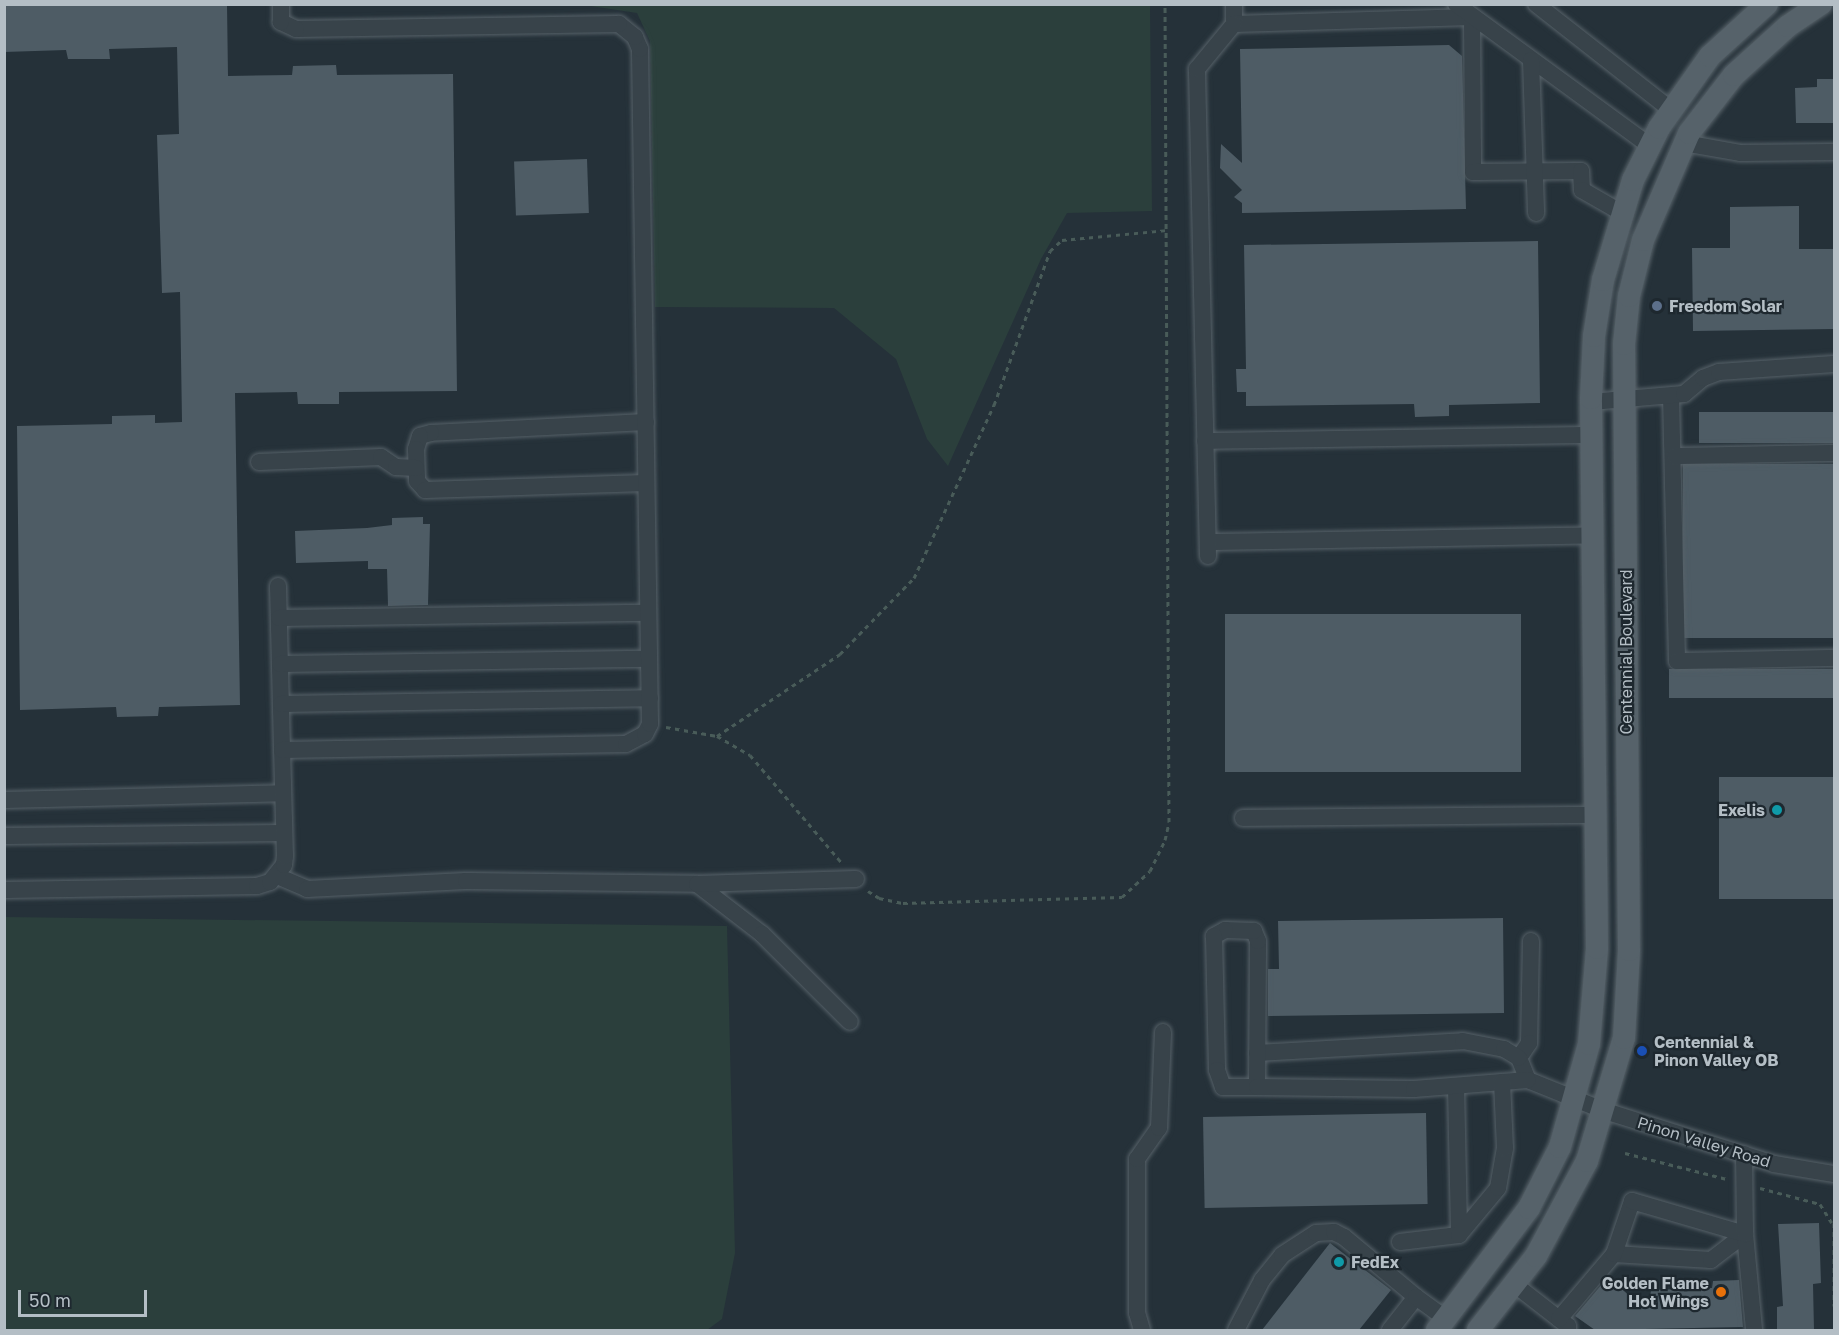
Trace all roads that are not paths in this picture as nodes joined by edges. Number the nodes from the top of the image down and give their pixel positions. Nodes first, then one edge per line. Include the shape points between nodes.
1 (281, 4) edge
2 (1234, 4) edge
3 (1456, 4) edge
4 (1536, 4) edge
5 (1767, 4) edge
6 (1821, 4) edge
7 (1472, 17) junction
8 (1234, 24) junction
9 (1531, 60) junction
10 (1671, 110) junction
11 (1684, 144) junction
12 (1650, 146) junction
13 (1834, 152) edge
14 (1534, 171) junction
15 (1536, 213) dead end
16 (1622, 213) junction
17 (1834, 364) edge
18 (1671, 396) junction
19 (1591, 402) junction
20 (1624, 402) junction
21 (646, 422) junction
22 (1591, 435) junction
23 (1204, 441) junction
24 (1834, 453) edge
25 (1675, 456) junction
26 (259, 462) dead end
27 (416, 468) junction
28 (646, 483) junction
29 (1593, 535) junction
30 (278, 586) dead end
31 (648, 613) junction
32 (279, 618) junction
33 (1834, 658) edge
34 (649, 659) junction
35 (280, 664) junction
36 (650, 698) junction
37 (280, 704) junction
38 (282, 750) junction
39 (283, 793) junction
40 (4, 800) edge
41 (1595, 815) junction
42 (1243, 818) dead end
43 (285, 833) junction
44 (4, 836) edge
45 (277, 876) junction
46 (856, 879) road end
47 (697, 884) junction
48 (4, 890) edge
49 (1531, 941) dead end
50 (850, 1022) dead end
51 (1163, 1032) dead end
52 (1257, 1053) junction
53 (1519, 1058) junction
54 (1528, 1080) junction
55 (1502, 1082) junction
56 (1456, 1086) junction
57 (1257, 1087) junction
58 (1576, 1100) junction
59 (1605, 1111) junction
60 (1744, 1154) junction
61 (1834, 1174) edge
62 (1746, 1234) junction
63 (1459, 1235) junction
64 (1400, 1242) dead end
65 (1614, 1254) junction
66 (1514, 1284) junction
67 (1416, 1297) junction
68 (1442, 1325) edge
69 (1567, 1326) edge
70 (1142, 1330) edge
71 (1236, 1330) edge
72 (1390, 1330) edge
73 (1478, 1330) edge
74 (1754, 1330) edge

1 - 21 street via 282,22 296,29 619,24 635,37 640,49
2 - 8 street
3 - 7 street
4 - 10 street
5 - 10 main road, Centennial Boulevard via 1710,56
6 - 11 main road, Centennial Boulevard via 1788,26 1734,75
7 - 8 street
7 - 9 street
7 - 14 street via 1473,172
8 - 23 street via 1197,69
9 - 12 street
9 - 14 street
10 - 12 main road, Centennial Boulevard
11 - 13 street via 1742,153
11 - 20 main road, Centennial Boulevard via 1659,197 1629,296
12 - 16 main road, Centennial Boulevard
14 - 15 street
14 - 16 street via 1581,171 1582,190
16 - 19 main road, Centennial Boulevard via 1603,280 1594,336
17 - 18 street via 1719,372 1702,378 1684,394
18 - 20 street
18 - 25 street
19 - 20 street
19 - 22 main road, Centennial Boulevard
20 - 59 main road, Centennial Boulevard via 1629,950 1624,1038
21 - 27 street via 430,433 420,436
21 - 28 street
22 - 23 street
22 - 29 main road, Centennial Boulevard
23 - 29 street via 1208,549
24 - 25 street
25 - 33 street via 1677,661
26 - 27 street via 381,457 396,467
27 - 28 street via 417,481 425,490
28 - 31 street
29 - 41 main road, Centennial Boulevard
30 - 32 street
31 - 32 street
31 - 34 street
32 - 35 street
34 - 35 street
34 - 36 street
35 - 37 street
36 - 37 street
36 - 38 street via 650,724 645,734 626,744
37 - 38 street
38 - 39 street
39 - 40 street
39 - 43 street
41 - 42 street
41 - 58 main road, Centennial Boulevard via 1594,1000
43 - 44 street
43 - 45 street via 284,865
45 - 47 street via 307,889 466,880
45 - 48 street via 257,886
46 - 47 street
47 - 50 street via 762,934
49 - 53 street via 1529,1043
51 - 70 street via 1159,1128 1137,1159 1137,1313
52 - 53 street via 1463,1041 1504,1049
52 - 57 street
52 - 57 street via 1258,941 1254,931 1225,930 1214,936 1217,1070 1223,1087
53 - 54 street
54 - 55 street
54 - 58 street, Pinon Valley Road
55 - 56 street
55 - 63 street via 1505,1148 1498,1188
56 - 57 street
56 - 63 street
58 - 59 street, Pinon Valley Road
58 - 68 main road, Centennial Boulevard via 1560,1147 1529,1208
59 - 60 street, Pinon Valley Road
59 - 66 main road, Centennial Boulevard via 1587,1161 1560,1215
60 - 61 street, Pinon Valley Road via 1794,1169
60 - 62 street
62 - 65 street via 1711,1260
62 - 65 street via 1632,1201
62 - 74 street
63 - 64 street
65 - 69 street
66 - 69 street
66 - 73 main road, Centennial Boulevard
67 - 68 street
67 - 71 street via 1344,1237 1334,1232 1316,1233 1282,1255 1262,1280
67 - 72 street

